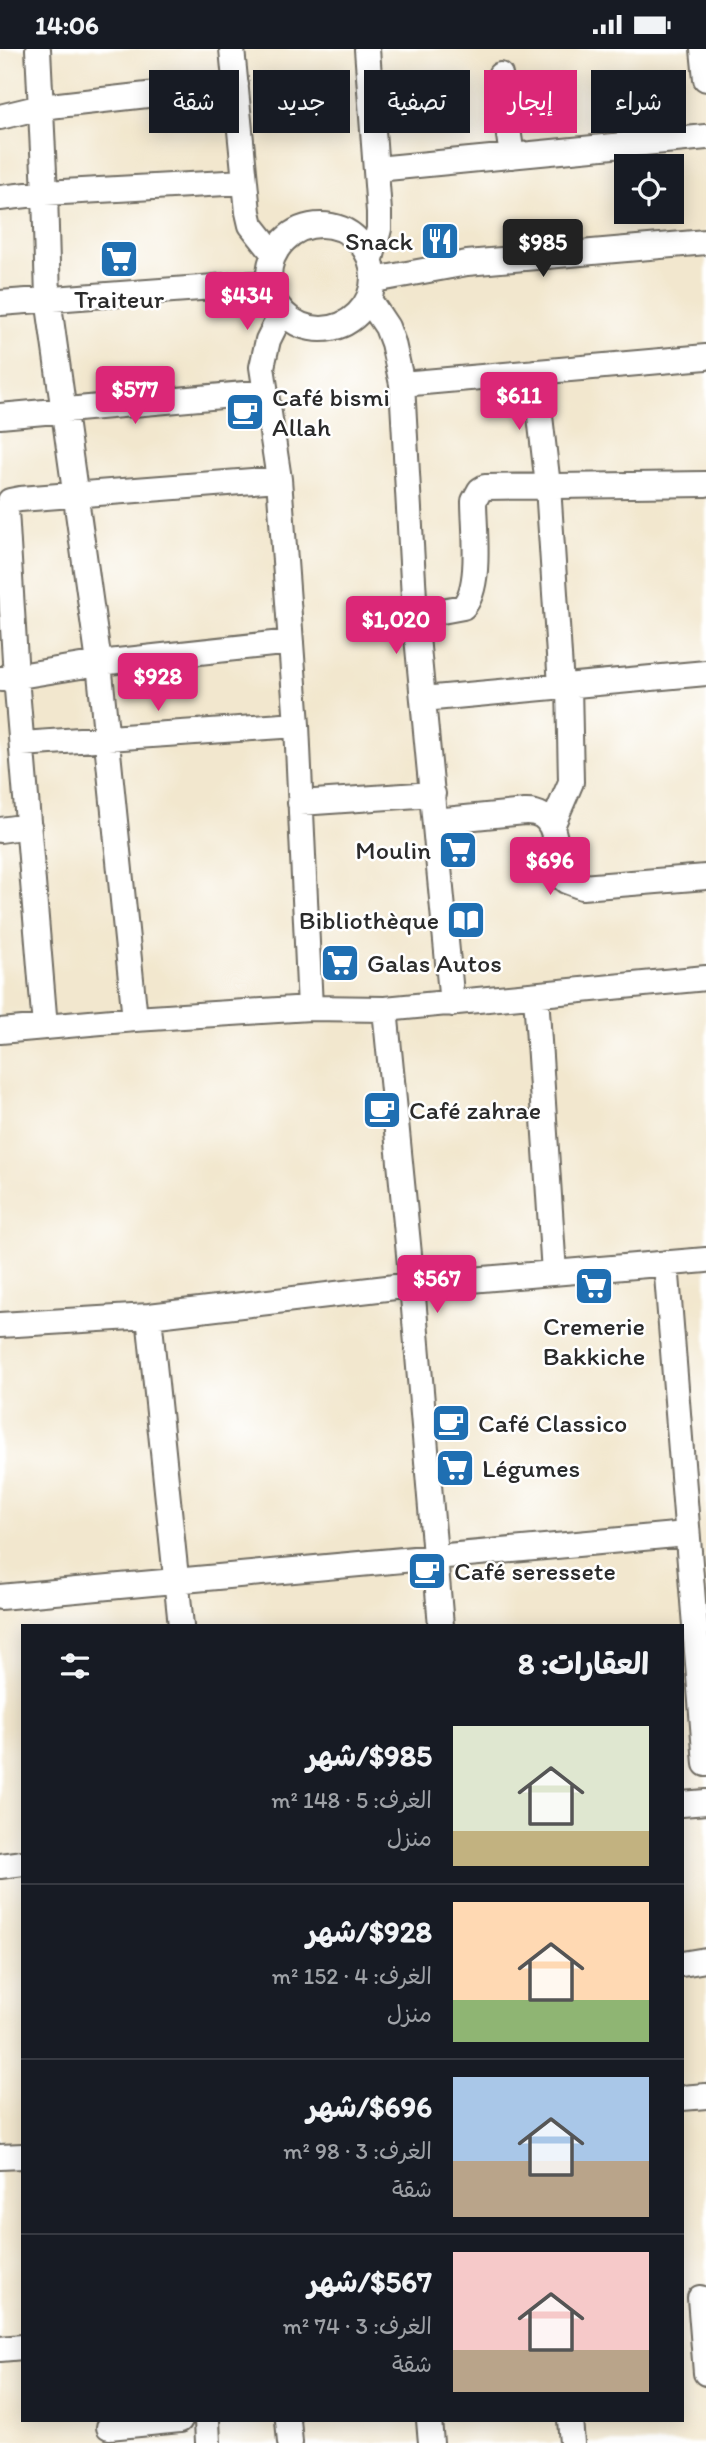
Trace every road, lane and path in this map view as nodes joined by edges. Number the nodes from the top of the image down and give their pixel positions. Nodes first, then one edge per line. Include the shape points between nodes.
1 (37, 49) edge
2 (232, 49) edge
3 (367, 49) edge
4 (703, 49) edge
5 (234, 70) edge
6 (706, 79) edge
7 (149, 95) edge
8 (41, 107) junction
9 (0, 117) edge
10 (239, 121) edge
11 (509, 133) edge
12 (706, 137) edge
13 (512, 156) junction
14 (377, 169) junction
15 (244, 182) junction
16 (46, 193) junction
17 (0, 198) edge
18 (706, 242) edge
19 (274, 254) junction
20 (371, 280) junction
21 (268, 283) junction
22 (48, 298) junction
23 (0, 303) edge
24 (282, 312) junction
25 (706, 357) edge
26 (535, 372) junction
27 (402, 384) junction
28 (266, 391) junction
29 (62, 410) junction
30 (0, 416) edge
31 (279, 479) junction
32 (706, 484) edge
33 (548, 486) junction
34 (74, 495) junction
35 (415, 616) junction
36 (291, 642) junction
37 (99, 663) junction
38 (706, 673) edge
39 (8, 678) edge
40 (565, 686) junction
41 (424, 699) junction
42 (297, 725) junction
43 (107, 740) junction
44 (22, 744) junction
45 (433, 794) junction
46 (300, 803) junction
47 (435, 821) junction
48 (552, 825) junction
49 (29, 826) junction
50 (0, 830) edge
51 (706, 877) edge
52 (706, 978) edge
53 (536, 995) junction
54 (452, 1004) junction
55 (310, 1008) junction
56 (385, 1009) junction
57 (135, 1019) junction
58 (45, 1027) junction
59 (0, 1031) edge
60 (706, 1259) edge
61 (666, 1263) junction
62 (554, 1273) junction
63 (412, 1285) junction
64 (149, 1316) junction
65 (0, 1325) edge
66 (687, 1534) junction
67 (435, 1558) junction
68 (176, 1580) junction
69 (0, 1597) edge
70 (181, 1624) edge
71 (441, 1624) edge
72 (689, 1630) edge
73 (703, 1695) edge
74 (706, 1765) edge
75 (706, 1802) edge
76 (684, 1804) edge
77 (21, 1863) edge
78 (0, 1866) edge
79 (706, 1960) edge
80 (684, 1964) edge
81 (706, 2096) edge
82 (684, 2098) edge
83 (21, 2156) edge
84 (0, 2157) edge
85 (696, 2298) edge
86 (21, 2347) edge
87 (0, 2349) edge
88 (706, 2373) edge
89 (166, 2422) edge
90 (207, 2422) edge
91 (288, 2422) edge
92 (429, 2422) edge
93 (570, 2422) edge
94 (110, 2430) edge
95 (208, 2443) edge
96 (290, 2443) edge
97 (431, 2443) edge
98 (572, 2443) edge

1 - 8 street
2 - 5 street
3 - 14 street
4 - 6 street
7 - 8 street
8 - 9 street
8 - 16 street
10 - 15 street
11 - 13 street
12 - 13 street
13 - 14 street
14 - 20 street via 379,229
15 - 16 street
15 - 19 street via 251,225
16 - 17 street
16 - 22 street
18 - 20 street via 467,263
19 - 20 street via 286,238 304,227 324,224 344,229 360,242
19 - 21 street
20 - 24 street via 356,316 339,327 318,330 299,325
20 - 27 street
21 - 22 street
21 - 24 street
22 - 23 street
22 - 29 street
24 - 28 street via 264,353
25 - 26 street
26 - 27 street
26 - 33 street
27 - 35 street
28 - 29 street
28 - 31 street
29 - 30 street
29 - 34 street
31 - 34 street
31 - 36 street
32 - 33 street
33 - 35 street via 480,490 474,501 471,597 463,607
33 - 40 street
34 - 37 street
34 - 39 street via 14,500 6,510
35 - 41 street
36 - 37 street
36 - 42 street
37 - 39 street
37 - 43 street
38 - 40 street
39 - 44 street
40 - 41 street
40 - 48 street via 571,782
41 - 45 street
42 - 43 street
42 - 46 street
43 - 44 street
43 - 57 street
44 - 49 street
45 - 46 street
45 - 47 street
46 - 55 street
47 - 48 street via 536,811
47 - 54 street
48 - 51 street via 559,875 575,885
49 - 50 street
49 - 58 street
52 - 53 street
53 - 54 street
53 - 62 street
54 - 56 street
55 - 56 street
55 - 57 street
56 - 63 street
57 - 58 street
58 - 59 street
60 - 61 street
61 - 62 street
61 - 66 street
62 - 63 street
63 - 64 street
63 - 67 street
64 - 65 street
64 - 68 street
66 - 67 street
66 - 72 street
67 - 68 street
67 - 71 street
68 - 69 street
68 - 70 street
72 - 73 street
73 - 74 street
75 - 76 street
77 - 78 street
79 - 80 street
81 - 82 street
83 - 84 street
85 - 88 street
86 - 87 street
89 - 94 street
90 - 95 street
91 - 96 street
92 - 97 street
93 - 98 street

